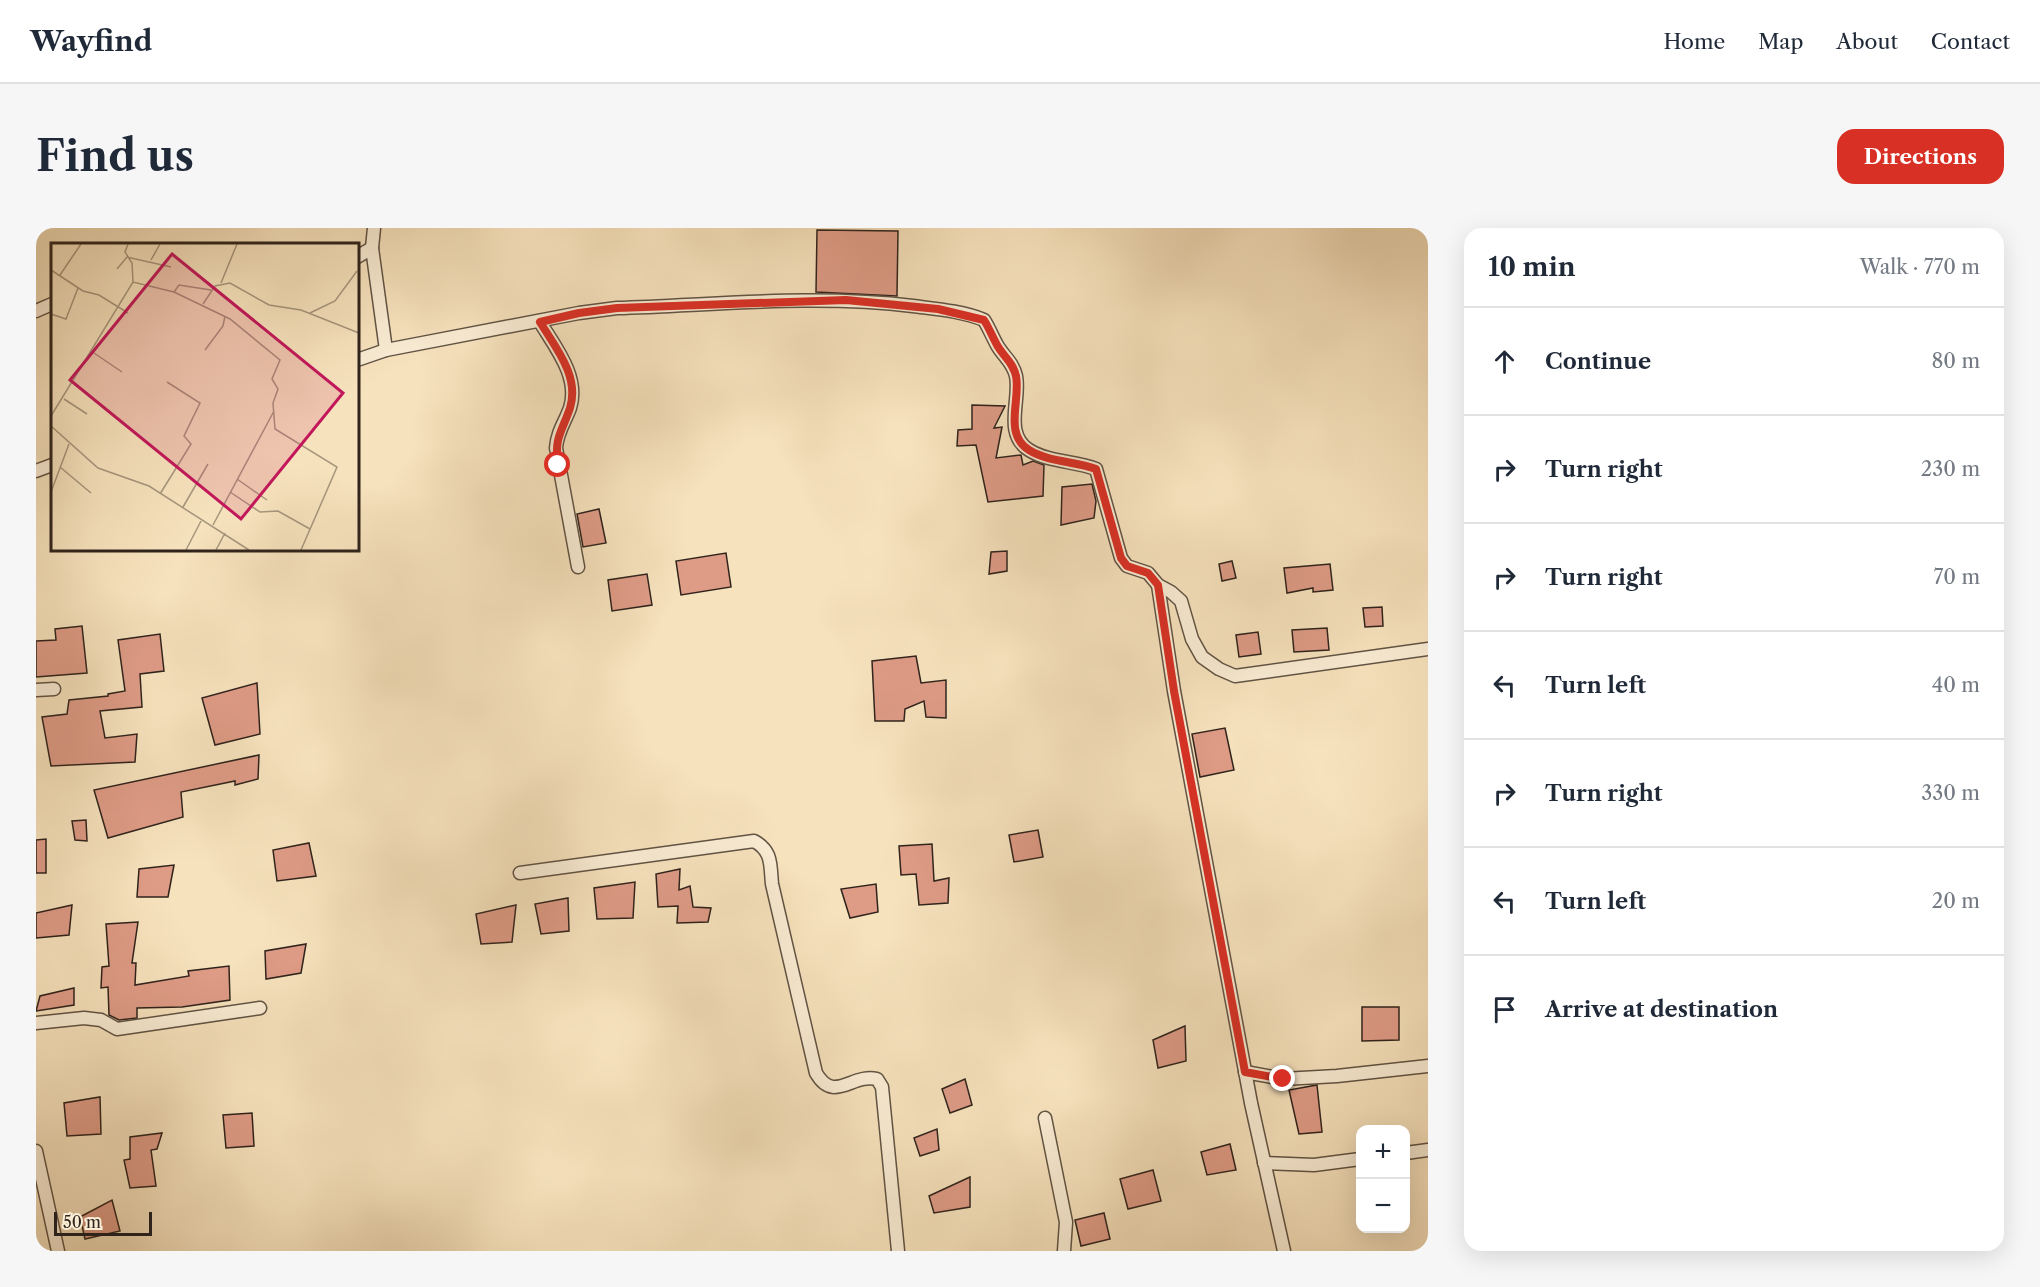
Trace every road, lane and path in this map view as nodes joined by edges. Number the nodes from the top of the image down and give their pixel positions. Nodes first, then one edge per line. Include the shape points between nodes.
1 (374, 228) edge
2 (372, 248) junction
3 (358, 256) edge
4 (51, 304) edge
5 (36, 311) edge
6 (540, 322) junction
7 (386, 350) junction
8 (358, 360) edge
9 (51, 465) edge
10 (36, 471) edge
11 (578, 567) dead end
12 (1158, 585) junction
13 (1428, 649) edge
14 (54, 689) dead end
15 (36, 690) edge
16 (520, 873) dead end
17 (260, 1008) dead end
18 (36, 1023) edge
19 (1428, 1066) edge
20 (1245, 1072) junction
21 (1045, 1118) dead end
22 (1428, 1150) edge
23 (36, 1151) edge
24 (1410, 1152) edge
25 (1356, 1160) edge
26 (1264, 1162) junction
27 (58, 1251) edge
28 (898, 1251) edge
29 (1064, 1251) edge
30 (1284, 1251) edge

1 - 2 street
2 - 3 street
2 - 7 street
4 - 5 street
6 - 7 street
6 - 11 street via 565,362 570,380 570,408 556,448
6 - 12 street via 617,308 846,300 938,309 984,320 1014,368 1015,424 1022,444 1056,460 1096,469 1121,558 1127,566 1148,573
7 - 8 street
9 - 10 street
12 - 13 street via 1181,601 1192,639 1202,657 1234,676
12 - 20 street
14 - 15 street
16 - 28 street via 754,842 765,847 770,855 777,906 816,1073 822,1084 832,1089 868,1077 877,1079 882,1087
17 - 18 street via 117,1029 101,1020 84,1018
19 - 20 street via 1283,1079
20 - 26 street
21 - 29 street via 1066,1222
22 - 24 street
23 - 27 street
25 - 26 street via 1314,1165
26 - 30 street

